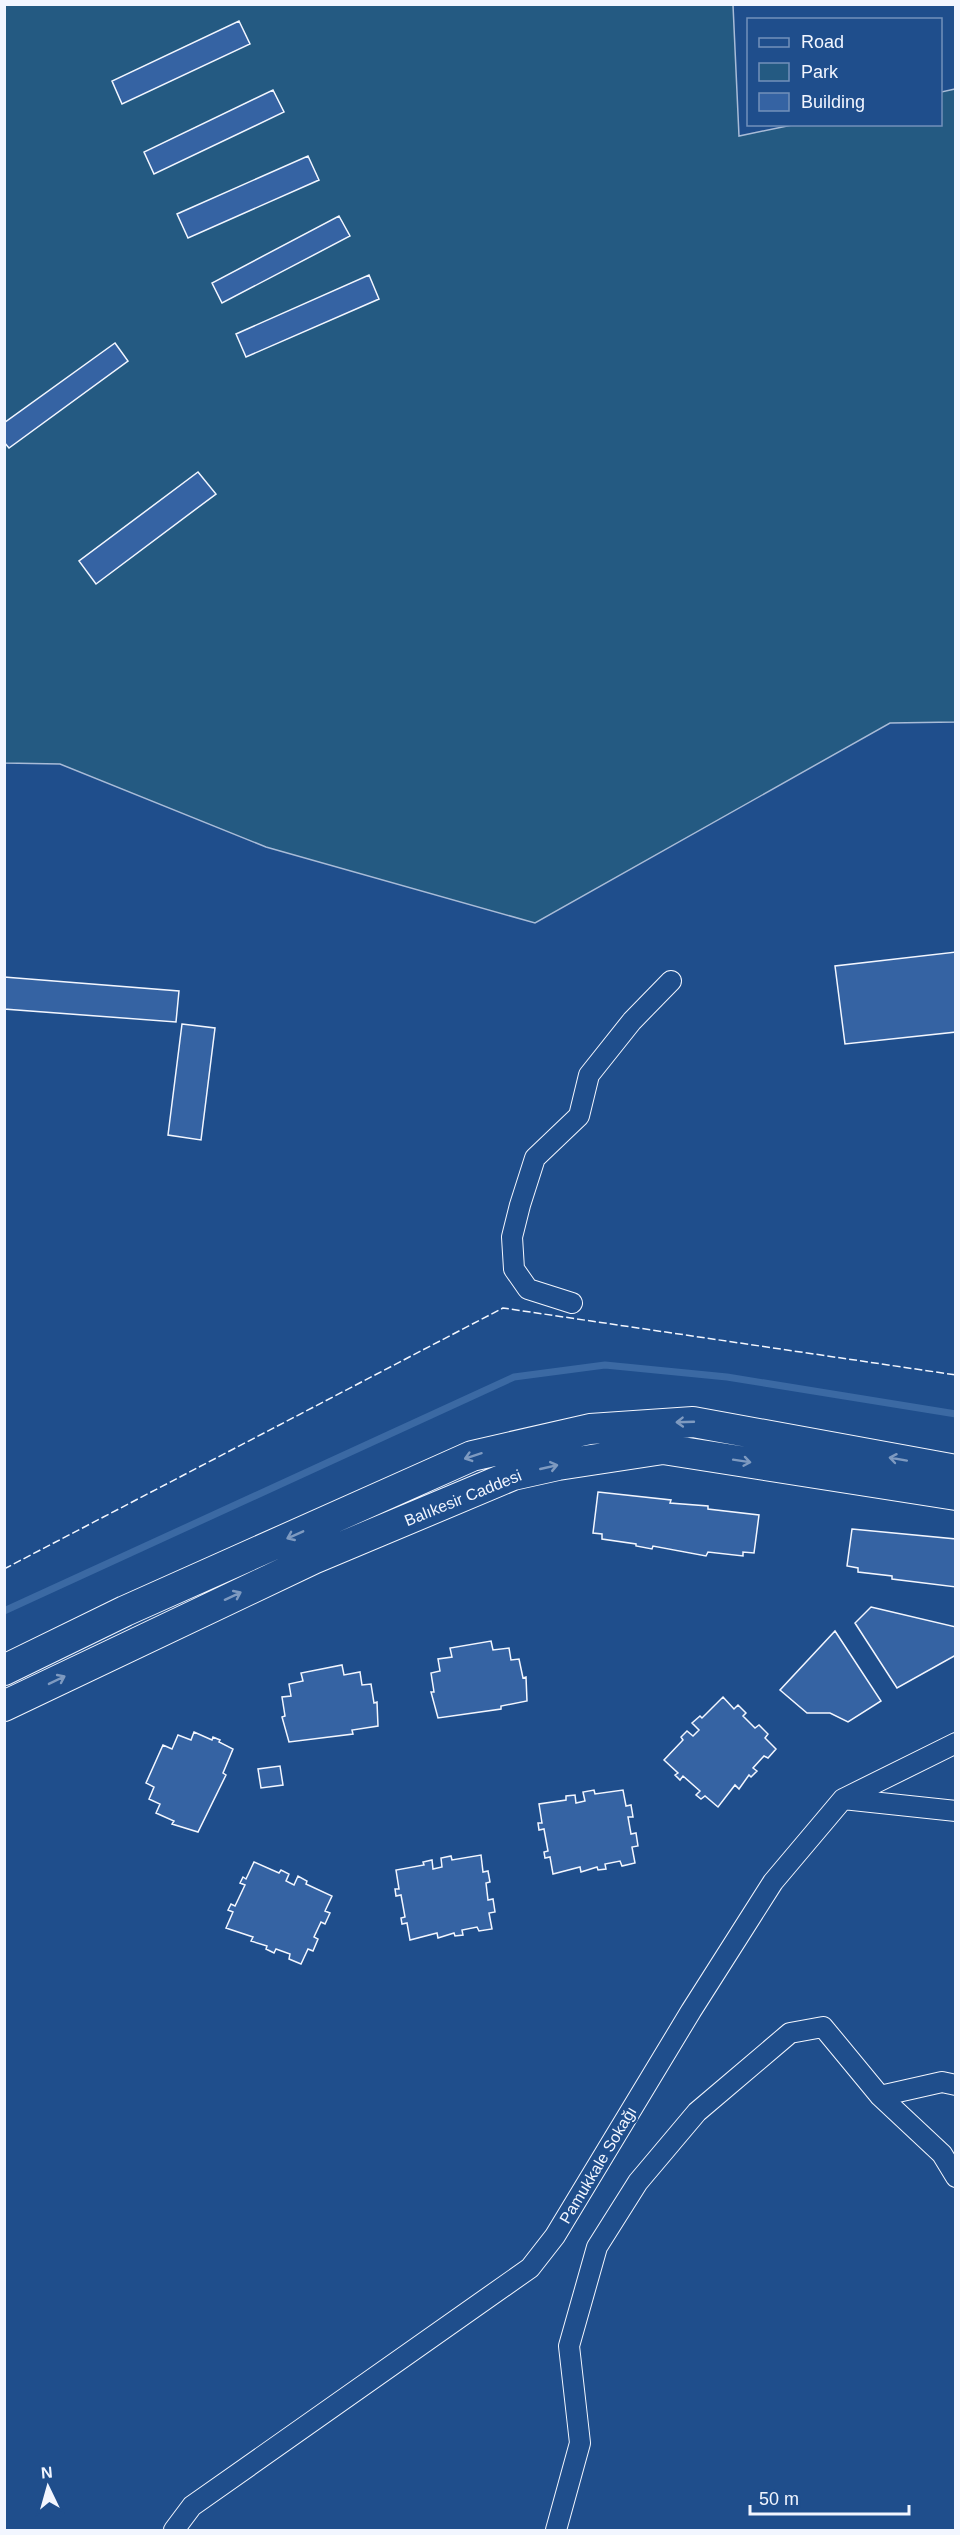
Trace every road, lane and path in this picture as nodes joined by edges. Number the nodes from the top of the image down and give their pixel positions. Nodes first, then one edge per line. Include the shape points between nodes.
1 (671, 981) dead end
2 (572, 1303) dead end
3 (956, 1470) edge
4 (956, 1495) edge
5 (4, 1670) edge
6 (4, 1706) edge
7 (956, 1743) edge
8 (843, 1799) junction
9 (956, 1811) edge
10 (956, 2085) edge
11 (880, 2096) junction
12 (956, 2177) edge
13 (174, 2530) edge
14 (556, 2530) edge

1 - 2 street via 632,1021 589,1075 579,1116 535,1158 520,1205 512,1237 514,1269 528,1289
3 -> 5 main road, Balıkesir Caddesi via 693,1422 590,1429 472,1456 125,1611
6 -> 4 main road, Balıkesir Caddesi via 313,1559 513,1475 558,1465 663,1449
7 - 8 street, Pamukkale Sokağı
8 - 9 street
8 - 13 street, Pamukkale Sokağı via 773,1882 555,2236 530,2268 192,2506
10 - 11 street via 942,2082
11 - 12 street via 942,2154
11 - 14 street via 824,2027 790,2033 697,2112 638,2182 597,2247 569,2346 580,2443

